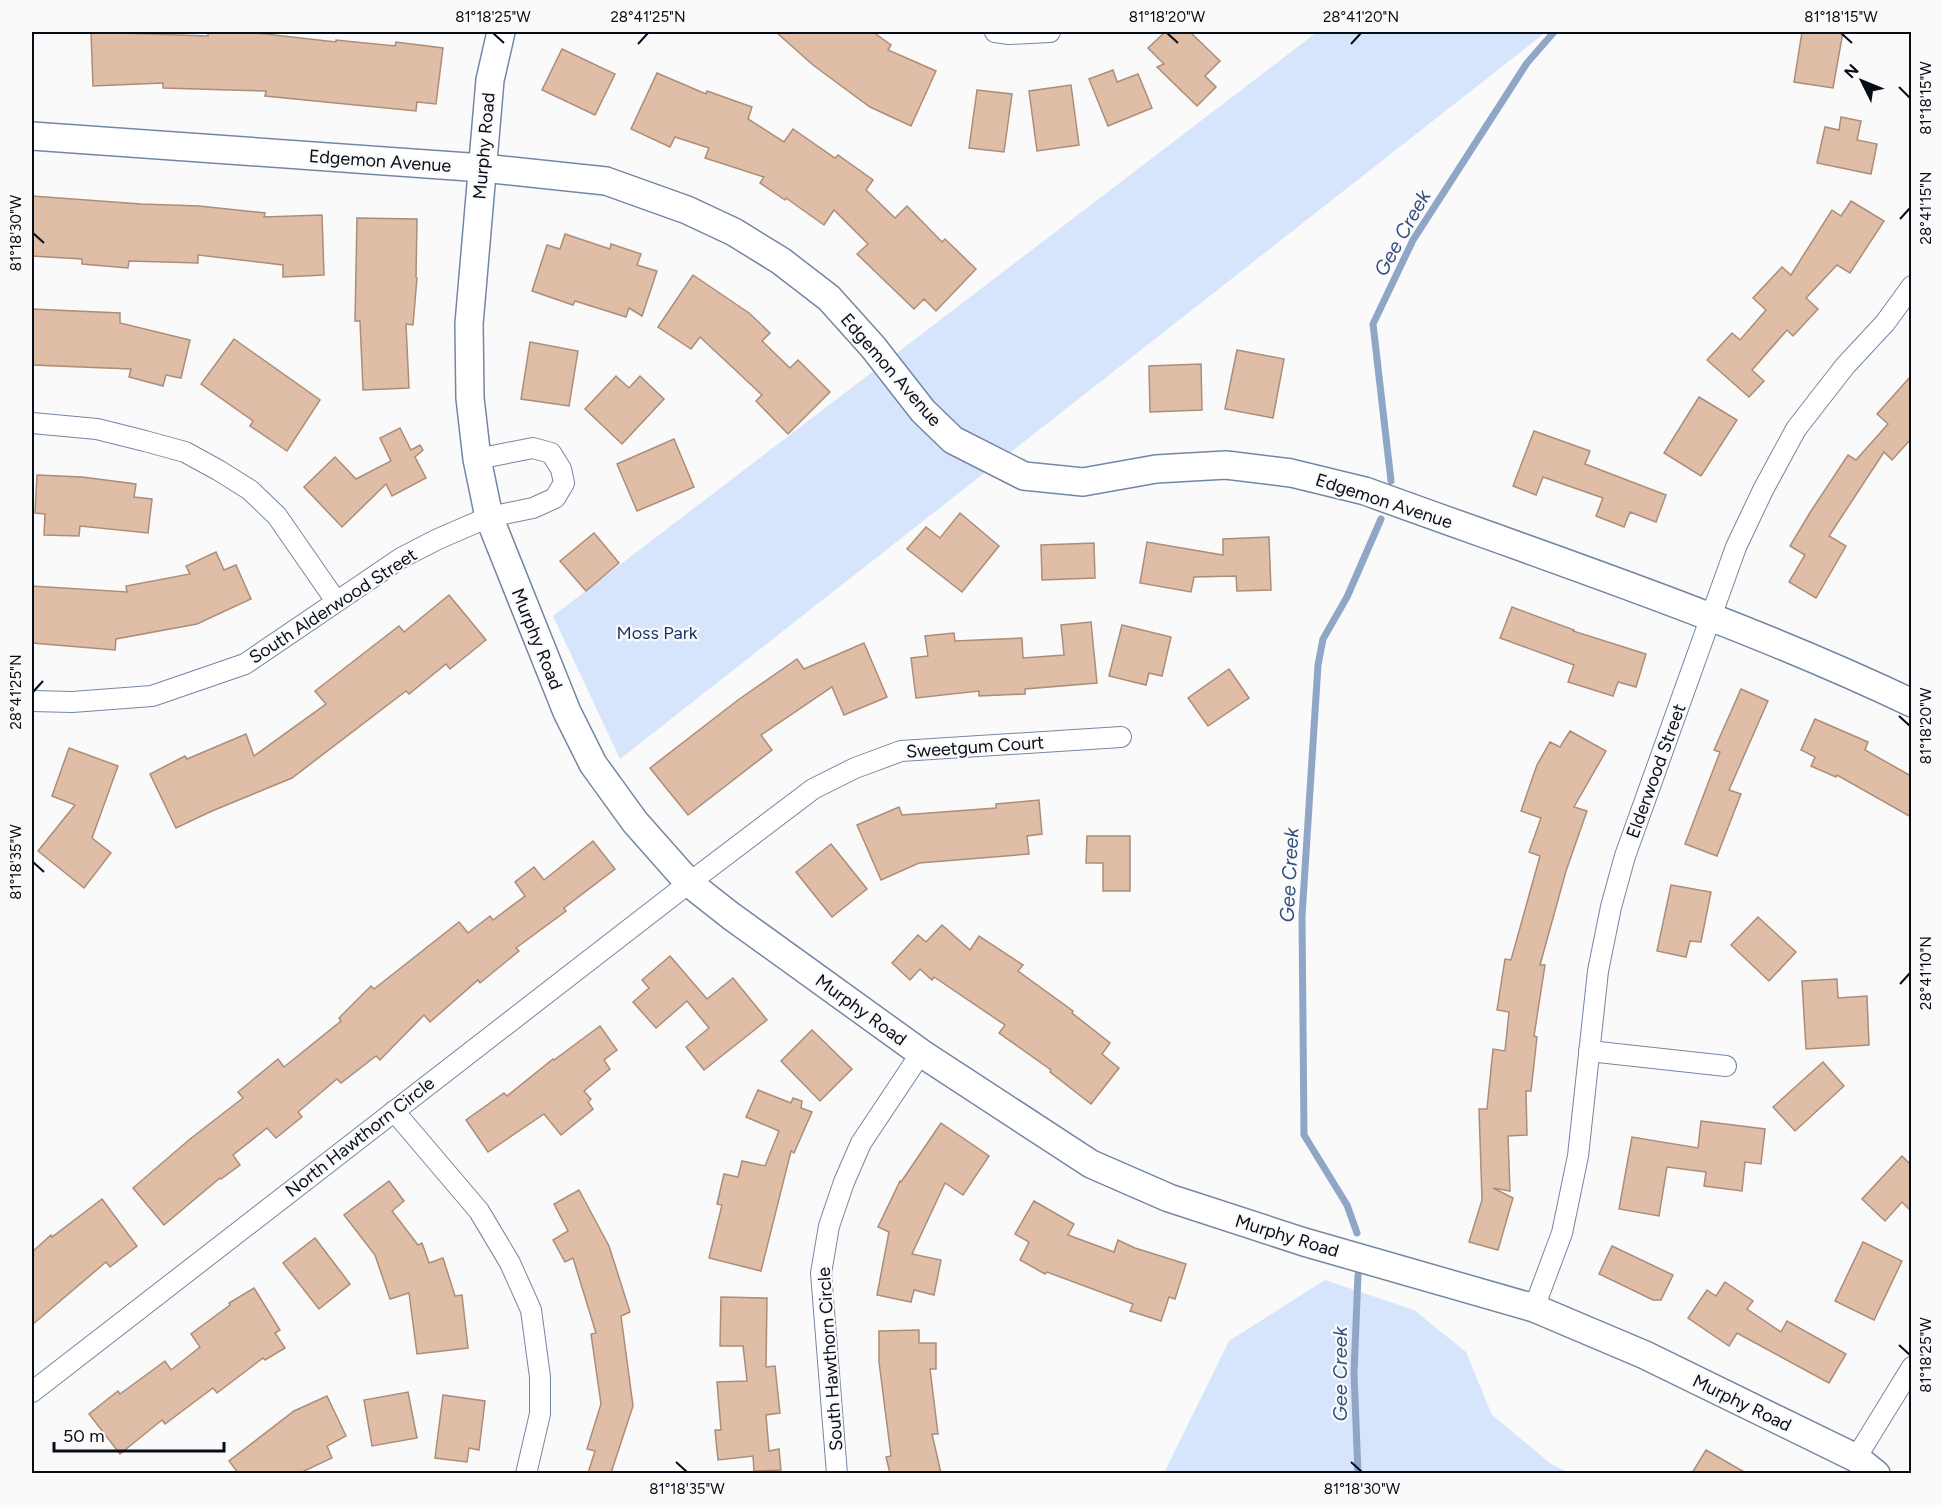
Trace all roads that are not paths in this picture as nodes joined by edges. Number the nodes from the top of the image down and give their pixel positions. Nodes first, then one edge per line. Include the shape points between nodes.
1 (501, 32) edge
2 (995, 32) edge
3 (1050, 32) edge
4 (32, 136) edge
5 (483, 168) junction
6 (1911, 286) edge
7 (32, 423) edge
8 (477, 459) junction
9 (489, 517) junction
10 (336, 601) junction
11 (1711, 616) junction
12 (32, 700) edge
13 (1911, 703) edge
14 (1121, 737) dead end
15 (688, 883) junction
16 (1589, 1051) junction
17 (921, 1053) junction
18 (1726, 1066) dead end
19 (394, 1111) junction
20 (1534, 1308) junction
21 (1911, 1367) edge
22 (32, 1392) edge
23 (1866, 1466) edge
24 (526, 1473) edge
25 (837, 1473) edge

1 - 5 street, Murphy Road via 490,80
2 - 3 street
4 - 5 street, Edgemon Avenue
5 - 8 street, Murphy Road via 469,324 470,398
5 - 11 street, Edgemon Avenue via 606,181 687,210 734,232 829,298 923,411 953,440 1024,476 1083,482 1156,470 1226,465 1291,473 1365,491
6 - 11 street, Elderwood Street via 1796,429 1736,547
7 - 10 street via 97,429 145,441 185,452 218,470 250,490 277,516
8 - 9 street, Murphy Road
8 - 9 street, South Alderwood Street via 533,448 551,453 564,483 555,498 534,508
9 - 10 street, South Alderwood Street via 401,558
9 - 15 street, Murphy Road via 567,712 594,764 635,822
10 - 12 street, South Alderwood Street via 245,664 185,686 124,699
11 - 13 street, Edgemon Avenue
11 - 16 street, Elderwood Street via 1625,856 1598,971
14 - 15 street, Sweetgum Court via 901,751 813,789
15 - 17 street, Murphy Road
15 - 19 street, North Hawthorn Circle
16 - 18 street
16 - 20 street, Elderwood Street via 1578,1156 1562,1233
17 - 20 street, Murphy Road via 1090,1164 1169,1198 1304,1242
17 - 25 street, South Hawthorn Circle via 861,1143 829,1226 821,1273
19 - 22 street, North Hawthorn Circle
19 - 24 street via 479,1211 510,1263 531,1311 540,1377 540,1414
20 - 23 street, Murphy Road via 1645,1355
21 - 23 street

